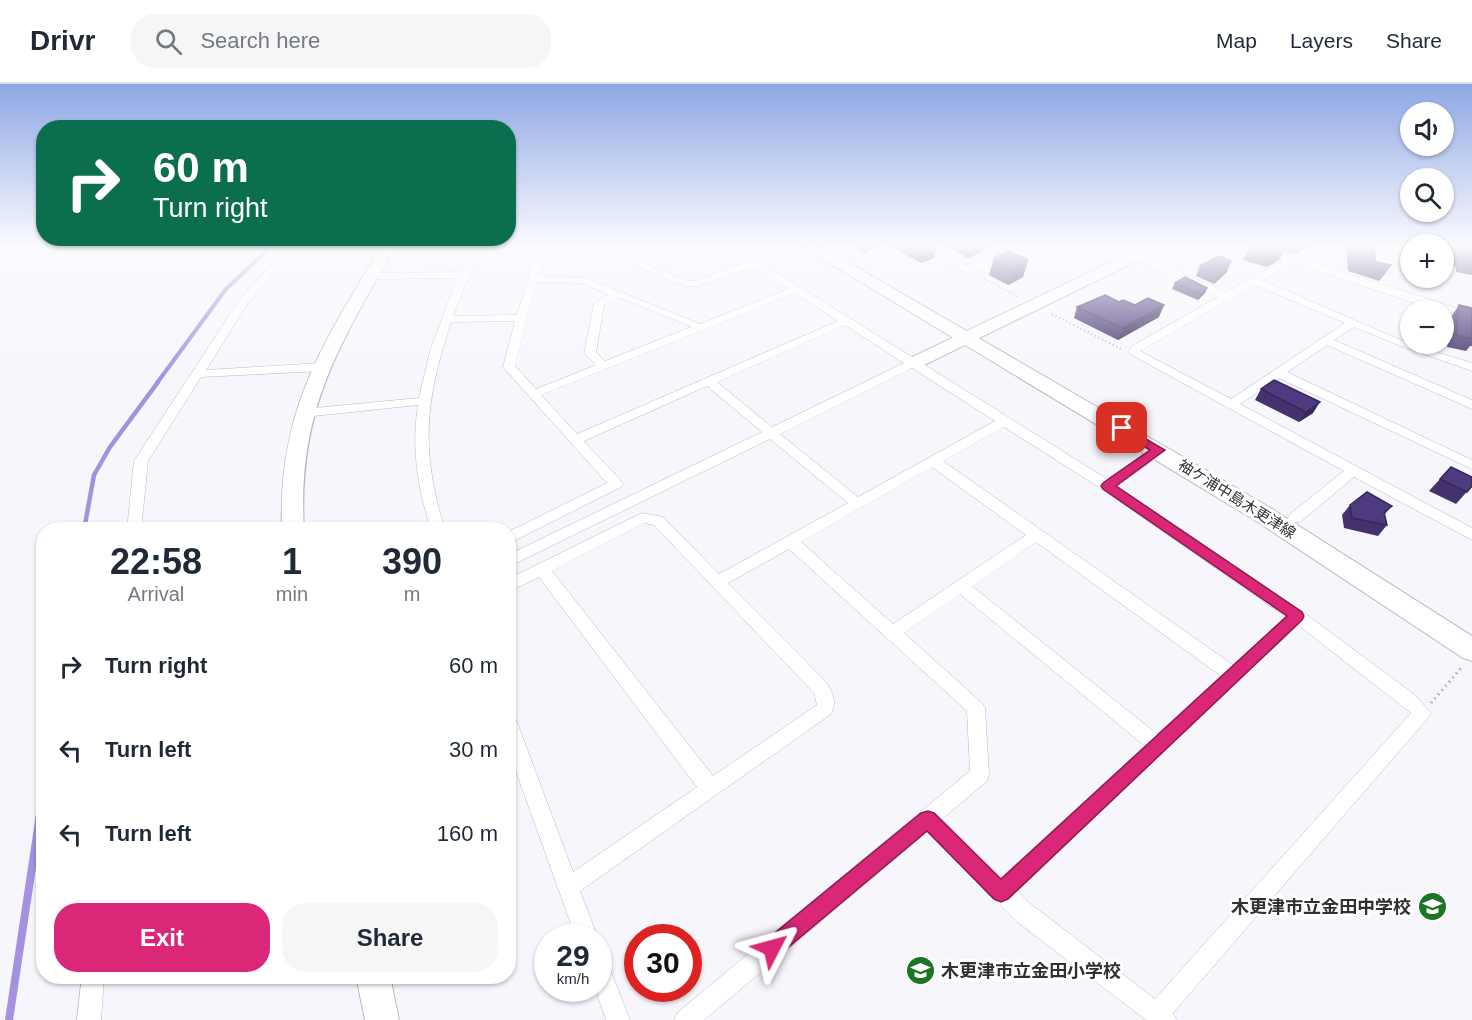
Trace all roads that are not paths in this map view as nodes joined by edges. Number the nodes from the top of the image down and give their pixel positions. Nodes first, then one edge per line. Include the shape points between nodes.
1 (253, 291) edge
2 (363, 291) edge
3 (457, 291) edge
4 (529, 291) edge
5 (612, 291) edge
6 (792, 291) edge
7 (799, 291) edge
8 (891, 291) edge
9 (901, 291) edge
10 (1064, 291) edge
11 (1214, 291) edge
12 (1236, 291) edge
13 (1281, 291) edge
14 (1388, 291) edge
15 (616, 292) junction
16 (1226, 296) junction
17 (1472, 316) edge
18 (521, 318) junction
19 (446, 319) junction
20 (846, 321) junction
21 (1354, 322) junction
22 (699, 329) junction
23 (973, 335) junction
24 (1326, 341) junction
25 (912, 364) junction
26 (604, 366) junction
27 (1472, 367) edge
28 (322, 368) junction
29 (1279, 373) junction
30 (196, 374) junction
31 (709, 382) junction
32 (533, 394) junction
33 (423, 401) junction
34 (1232, 404) junction
35 (1472, 405) edge
36 (304, 413) junction
37 (1004, 421) junction
38 (772, 434) junction
39 (577, 439) junction
40 (1159, 450) junction
41 (933, 461) junction
42 (1472, 465) edge
43 (1354, 470) junction
44 (1107, 486) junction
45 (857, 503) junction
46 (1295, 518) junction
47 (135, 522) edge
48 (293, 522) edge
49 (436, 522) edge
50 (516, 535) edge
51 (1036, 535) junction
52 (1472, 535) edge
53 (790, 541) junction
54 (516, 558) edge
55 (541, 568) junction
56 (516, 582) edge
57 (718, 582) junction
58 (962, 587) junction
59 (1297, 616) junction
60 (1472, 631) edge
61 (892, 633) junction
62 (1467, 658) edge
63 (1232, 674) junction
64 (516, 744) edge
65 (1157, 745) junction
66 (710, 788) junction
67 (928, 819) junction
68 (569, 887) junction
69 (1001, 892) junction
70 (583, 924) edge
71 (92, 984) edge
72 (374, 984) edge
73 (611, 1002) edge
74 (1161, 1017) edge
75 (90, 1020) edge
76 (381, 1020) edge
77 (618, 1020) edge
78 (686, 1020) edge

1 - 30 street
2 - 28 street
3 - 19 street
4 - 18 street
5 - 15 street
6 - 22 street
7 - 20 street
8 - 23 main road, 袖ケ浦中島木更津線
9 - 23 main road, 袖ケ浦中島木更津線
10 - 23 street
11 - 16 street
12 - 16 street
13 - 21 street
14 - 17 street
15 - 22 street
15 - 26 street via 599,304 590,352
16 - 34 street via 1134,352
18 - 19 street
18 - 32 street via 509,367
19 - 33 street via 432,357
20 - 25 street
20 - 31 street
21 - 24 street
21 - 27 street
22 - 26 street
23 - 25 street
23 - 40 main road, 袖ケ浦中島木更津線
23 - 46 main road, 袖ケ浦中島木更津線 via 1104,402
24 - 29 street
24 - 35 street
25 - 37 street
25 - 38 street
26 - 32 street
28 - 30 street
28 - 36 street
29 - 34 street
29 - 42 street
30 - 47 street via 141,461
31 - 38 street
31 - 39 street
32 - 39 street
33 - 36 street
33 - 49 street via 423,480
34 - 43 street
36 - 48 street via 293,466
37 - 41 street
37 - 44 street
38 - 45 street
38 - 54 street
39 - 50 street via 616,484
40 - 44 street
40 - 62 main road, 袖ケ浦中島木更津線 via 1261,513
41 - 45 street
41 - 51 street
43 - 46 street
43 - 52 street
44 - 59 street
45 - 53 street
46 - 60 main road, 袖ケ浦中島木更津線
51 - 58 street
51 - 63 street
53 - 57 street
53 - 61 street
55 - 56 street
55 - 57 street via 642,518 651,518
55 - 66 street
57 - 66 street via 821,688 826,699 825,709
58 - 61 street
58 - 65 street
59 - 63 street
59 - 74 street via 1422,713
61 - 67 street via 976,708 980,775
63 - 65 street
64 - 68 street
65 - 69 street
66 - 68 street
67 - 69 street
67 - 78 street
68 - 70 street
69 - 74 street
71 - 75 street
72 - 76 street
73 - 77 street

